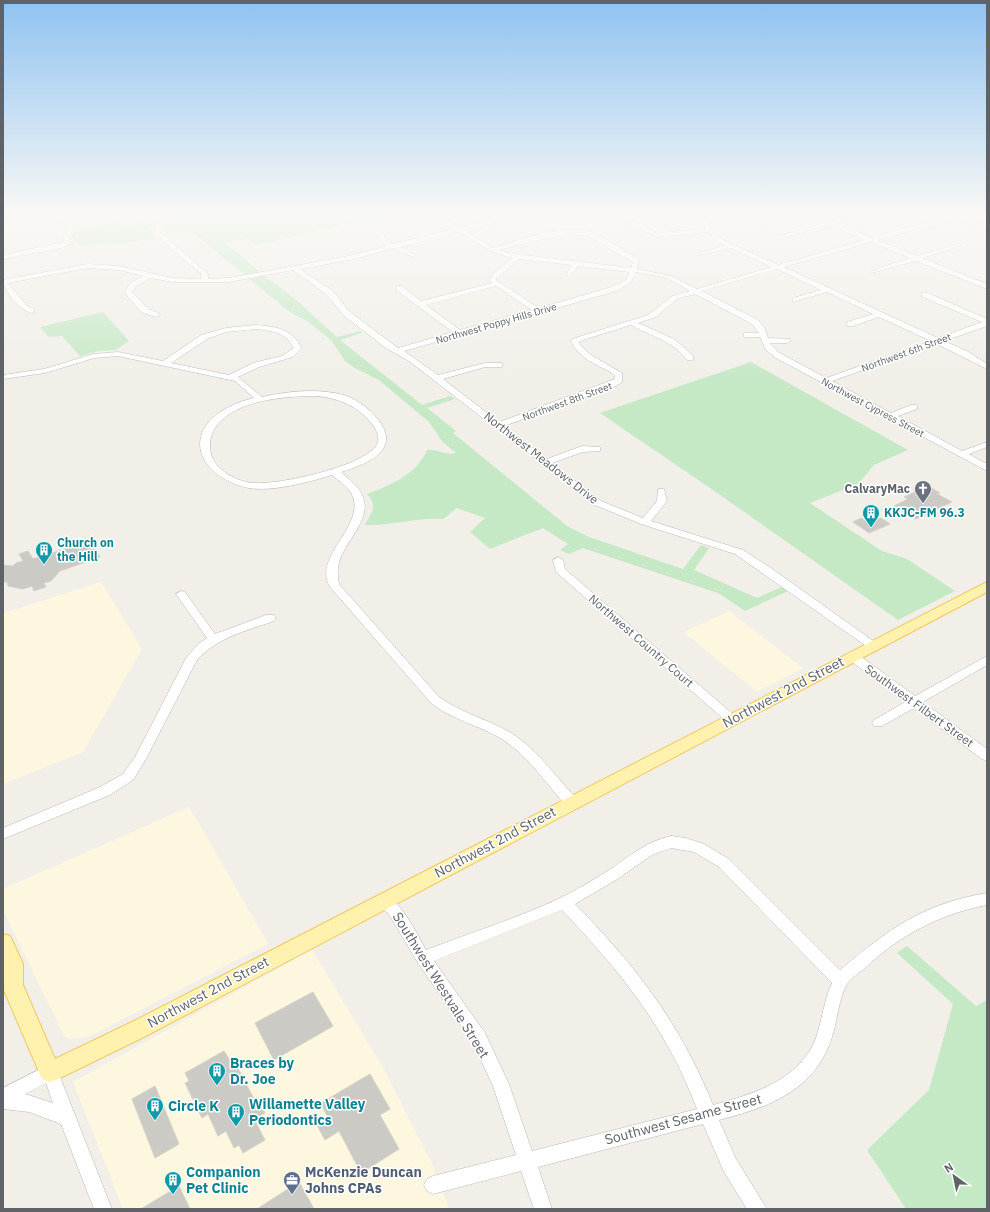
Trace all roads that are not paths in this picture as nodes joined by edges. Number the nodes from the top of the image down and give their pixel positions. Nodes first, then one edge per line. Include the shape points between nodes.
1 (62, 270) edge
2 (125, 270) edge
3 (201, 270) edge
4 (286, 270) edge
5 (296, 270) edge
6 (502, 270) edge
7 (572, 270) edge
8 (630, 270) edge
9 (634, 270) junction
10 (769, 270) edge
11 (784, 270) edge
12 (880, 270) edge
13 (944, 270) edge
14 (873, 272) dead end
15 (569, 275) dead end
16 (149, 276) junction
17 (204, 281) junction
18 (3, 282) edge
19 (497, 284) junction
20 (987, 287) edge
21 (399, 288) dead end
22 (828, 290) junction
23 (696, 291) junction
24 (925, 295) dead end
25 (796, 300) dead end
26 (420, 304) junction
27 (31, 311) dead end
28 (539, 311) junction
29 (880, 314) junction
30 (156, 315) dead end
31 (632, 323) junction
32 (987, 323) edge
33 (850, 324) dead end
34 (460, 333) junction
35 (747, 335) dead end
36 (765, 338) junction
37 (787, 341) dead end
38 (938, 341) junction
39 (397, 351) junction
40 (690, 358) dead end
41 (166, 362) junction
42 (499, 365) dead end
43 (987, 367) edge
44 (231, 377) junction
45 (3, 378) edge
46 (438, 378) junction
47 (826, 381) junction
48 (261, 400) junction
49 (914, 406) dead end
50 (891, 416) junction
51 (499, 425) junction
52 (986, 444) dead end
53 (596, 449) dead end
54 (962, 454) junction
55 (546, 462) junction
56 (987, 468) edge
57 (334, 471) junction
58 (661, 491) dead end
59 (645, 522) junction
60 (558, 560) dead end
61 (987, 586) edge
62 (181, 594) dead end
63 (270, 618) dead end
64 (213, 639) junction
65 (873, 645) junction
66 (852, 656) junction
67 (987, 660) edge
68 (914, 702) junction
69 (731, 719) junction
70 (878, 723) dead end
71 (987, 756) edge
72 (571, 802) junction
73 (3, 834) edge
74 (987, 899) edge
75 (383, 901) junction
76 (564, 903) junction
77 (3, 942) edge
78 (423, 958) junction
79 (8, 980) edge
80 (841, 981) junction
81 (50, 1072) junction
82 (3, 1096) edge
83 (3, 1101) edge
84 (708, 1114) junction
85 (68, 1118) junction
86 (528, 1161) junction
87 (433, 1185) dead end
88 (103, 1209) edge
89 (543, 1209) edge
90 (758, 1209) edge

1 - 18 street
2 - 16 street
3 - 17 street via 206,275
4 - 17 street via 248,277
5 - 39 street, Northwest Meadows Drive via 330,294 347,314
6 - 19 street via 493,277
7 - 15 street
8 - 9 street, Northwest Cypress Street
9 - 23 street, Northwest Cypress Street via 670,277
9 - 28 street, Northwest Poppy Hills Drive via 624,285
10 - 23 street, Northwest 8th Street
11 - 22 street
12 - 14 street
13 - 20 street
16 - 17 street
16 - 30 street via 133,284 128,292 145,311
18 - 27 street via 24,308
19 - 26 street
19 - 28 street
21 - 26 street
22 - 25 street
22 - 29 street
23 - 31 street, Northwest 8th Street via 675,298 660,313
23 - 36 street, Northwest Cypress Street via 761,326
24 - 32 street
26 - 34 street
28 - 34 street, Northwest Poppy Hills Drive
29 - 33 street
29 - 38 street
31 - 40 street via 672,341
31 - 51 street, Northwest 8th Street via 575,341 588,357 616,371 619,380
32 - 38 street, Northwest 6th Street
34 - 39 street, Northwest Poppy Hills Drive
35 - 36 street
36 - 37 street
36 - 47 street, Northwest Cypress Street via 771,350 779,356
38 - 43 street
38 - 47 street, Northwest 6th Street
39 - 46 street, Northwest Meadows Drive
41 - 44 street
41 - 44 street via 202,337 231,328 256,327 274,330 284,333 297,344 296,352 255,365
41 - 45 street via 128,354 105,354 78,360 45,372
42 - 46 street via 485,365
44 - 48 street via 243,382
46 - 51 street, Northwest Meadows Drive
47 - 50 street, Northwest Cypress Street
48 - 57 street via 291,394 318,393 338,396 361,406 382,430 384,439 381,448 365,460
48 - 57 street via 237,407 209,427 205,449 214,468 235,481 254,486 280,485
49 - 50 street
50 - 54 street, Northwest Cypress Street
51 - 55 street, Northwest Meadows Drive
52 - 54 street
53 - 55 street via 582,450
54 - 56 street, Northwest Cypress Street
55 - 59 street, Northwest Meadows Drive via 598,503
57 - 72 street via 354,491 360,506 336,558 332,576 334,585 435,700 454,713 488,727 515,743
58 - 59 street via 662,501
59 - 65 street, Northwest Meadows Drive via 739,552
60 - 69 street, Northwest Country Court via 560,570
61 - 65 main road, Northwest 2nd Street
62 - 64 street
63 - 64 street
64 - 73 street via 192,658 140,759 128,777 105,791
65 - 66 main road, Northwest 2nd Street
66 - 68 street, Southwest Filbert Street
66 - 69 main road, Northwest 2nd Street
67 - 68 street
68 - 70 street
68 - 71 street, Southwest Filbert Street
69 - 72 main road, Northwest 2nd Street
72 - 75 main road, Northwest 2nd Street
74 - 80 street via 953,907 925,918 867,956
75 - 78 street, Southwest Westvale Street via 394,909
75 - 81 main road, Northwest 2nd Street
76 - 78 street
76 - 80 street via 656,847 670,842 696,847 710,852 724,863
76 - 84 street via 624,968 653,1006 678,1047
77 - 79 main road via 13,964
78 - 86 street, Southwest Westvale Street via 479,1038 501,1084
79 - 81 main road
80 - 84 street, Southwest Sesame Street via 824,1041 810,1065 796,1080 748,1104
81 - 82 street, Northwest 2nd Street
81 - 85 street
83 - 85 street via 19,1100 34,1103
84 - 86 street, Southwest Sesame Street
84 - 90 street via 739,1182
85 - 88 street
86 - 87 street, Southwest Sesame Street
86 - 89 street, Southwest Westvale Street

